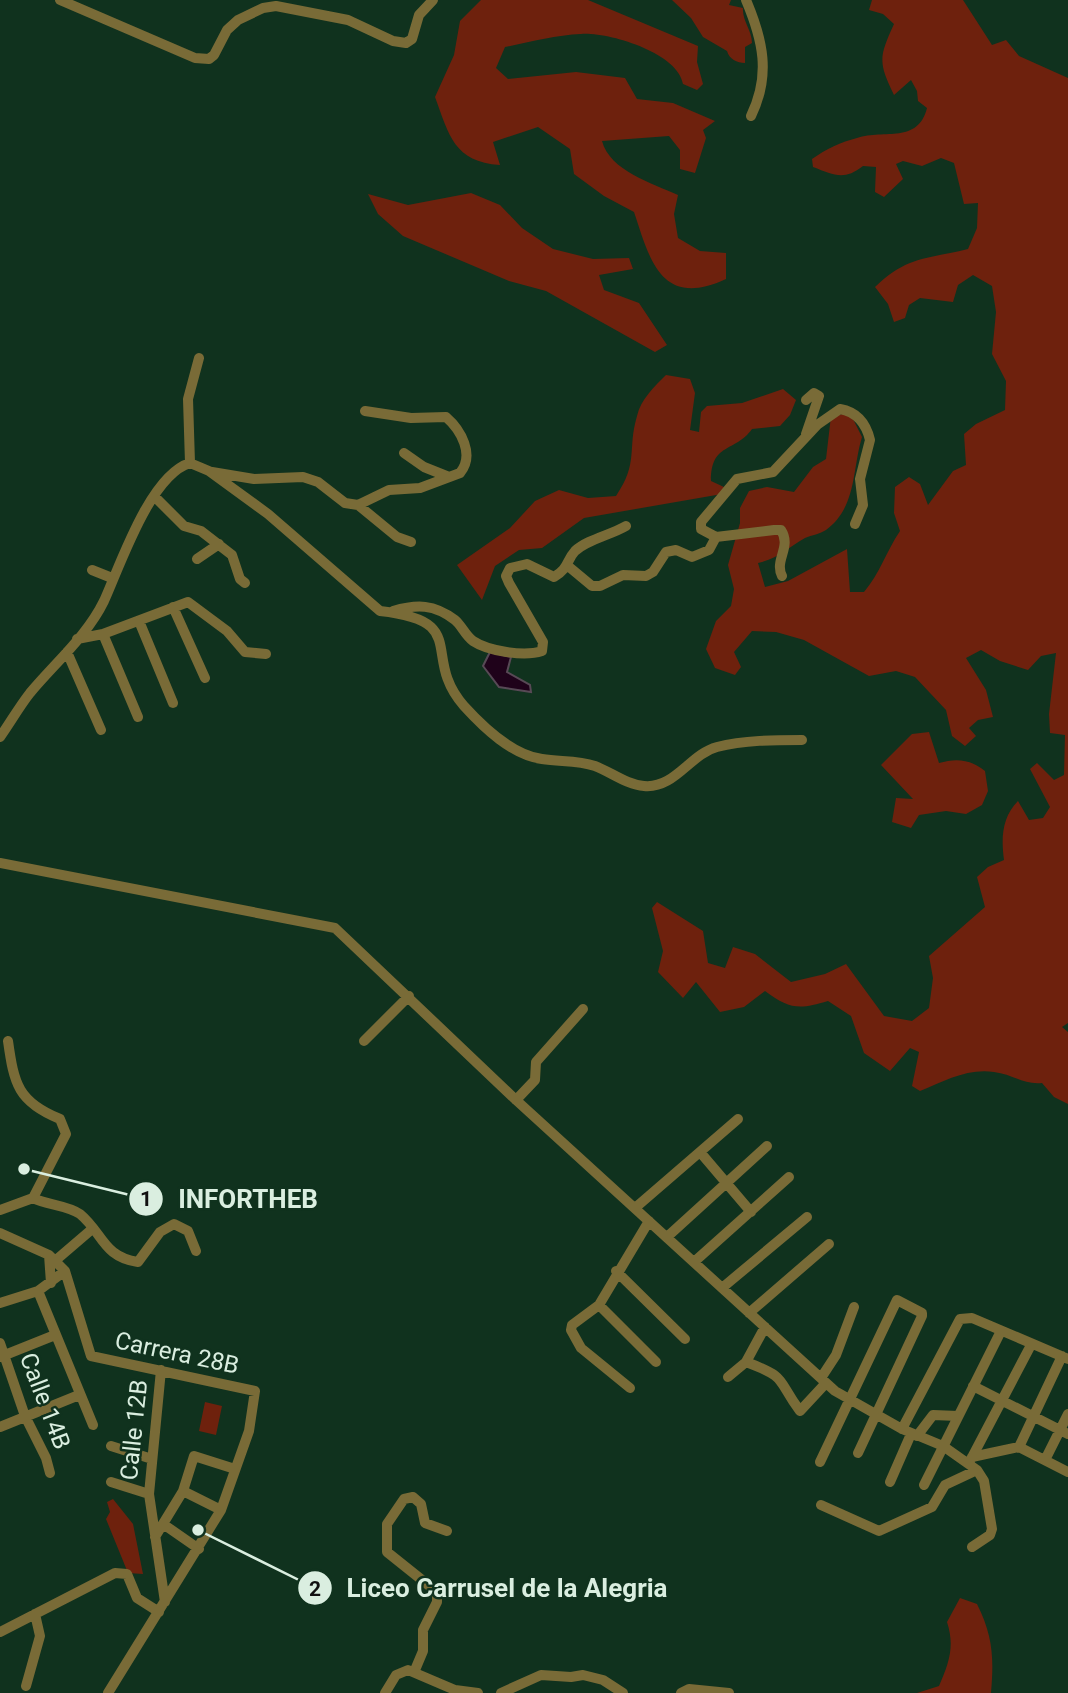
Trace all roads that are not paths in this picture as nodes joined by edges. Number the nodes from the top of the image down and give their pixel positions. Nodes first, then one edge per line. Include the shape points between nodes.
1 (61, 0) edge
2 (433, 0) edge
3 (747, 0) edge
4 (751, 116) dead end
5 (199, 358) dead end
6 (806, 400) dead end
7 (365, 411) dead end
8 (806, 437) junction
9 (404, 453) dead end
10 (190, 463) junction
11 (209, 471) junction
12 (449, 477) junction
13 (155, 497) junction
14 (358, 505) junction
15 (855, 524) dead end
16 (626, 526) dead end
17 (716, 537) junction
18 (411, 542) dead end
19 (219, 544) junction
20 (197, 559) dead end
21 (568, 566) junction
22 (92, 570) dead end
23 (782, 576) dead end
24 (112, 578) junction
25 (245, 583) dead end
26 (173, 607) junction
27 (391, 612) junction
28 (139, 621) junction
29 (103, 634) junction
30 (77, 639) junction
31 (67, 652) junction
32 (266, 654) dead end
33 (205, 678) dead end
34 (173, 703) dead end
35 (138, 717) dead end
36 (101, 730) dead end
37 (0, 737) edge
38 (802, 740) dead end
39 (0, 863) edge
40 (409, 996) junction
41 (583, 1009) dead end
42 (8, 1041) dead end
43 (364, 1041) dead end
44 (516, 1100) junction
45 (738, 1119) dead end
46 (767, 1146) dead end
47 (700, 1152) junction
48 (789, 1177) dead end
49 (727, 1182) junction
50 (33, 1198) junction
51 (635, 1208) junction
52 (0, 1210) edge
53 (751, 1212) junction
54 (807, 1217) dead end
55 (649, 1221) junction
56 (91, 1230) junction
57 (0, 1233) edge
58 (667, 1237) junction
59 (829, 1244) dead end
60 (196, 1251) dead end
61 (53, 1257) junction
62 (695, 1262) junction
63 (65, 1271) junction
64 (616, 1271) junction
65 (51, 1283) junction
66 (722, 1288) junction
67 (38, 1291) junction
68 (0, 1303) edge
69 (599, 1305) junction
70 (855, 1307) dead end
71 (749, 1313) junction
72 (765, 1327) junction
73 (1001, 1331) junction
74 (55, 1335) junction
75 (685, 1339) dead end
76 (0, 1343) edge
77 (1031, 1345) junction
78 (2, 1356) edge
79 (1065, 1358) edge
80 (656, 1362) dead end
81 (746, 1362) junction
82 (161, 1370) junction
83 (728, 1377) dead end
84 (824, 1380) junction
85 (973, 1386) junction
86 (629, 1388) dead end
87 (79, 1395) junction
88 (847, 1401) junction
89 (1002, 1401) junction
90 (1068, 1414) edge
91 (877, 1415) junction
92 (25, 1416) junction
93 (958, 1416) junction
94 (1033, 1417) junction
95 (93, 1425) dead end
96 (0, 1427) edge
97 (1064, 1432) edge
98 (910, 1433) junction
99 (111, 1446) dead end
100 (943, 1446) junction
101 (1019, 1447) junction
102 (858, 1453) dead end
103 (152, 1458) junction
104 (1045, 1460) junction
105 (820, 1462) dead end
106 (973, 1463) junction
107 (234, 1469) junction
108 (1068, 1472) edge
109 (50, 1473) dead end
110 (111, 1482) dead end
111 (890, 1482) dead end
112 (924, 1485) dead end
113 (183, 1491) junction
114 (149, 1494) junction
115 (821, 1505) dead end
116 (221, 1510) junction
117 (163, 1524) junction
118 (447, 1531) dead end
119 (155, 1537) junction
120 (972, 1547) dead end
121 (199, 1549) junction
122 (162, 1607) junction
123 (35, 1614) junction
124 (0, 1632) edge
125 (415, 1670) junction
126 (26, 1686) dead end
127 (108, 1693) edge
128 (385, 1693) edge
129 (478, 1693) edge
130 (501, 1693) edge
131 (622, 1693) edge
132 (681, 1693) edge
133 (729, 1693) edge

1 - 2 street via 195,58 209,59 238,20 263,8 276,6 348,20 406,43 415,32 419,15
3 - 4 street via 764,50 763,88
5 - 10 street via 188,399
6 - 8 street via 814,393 819,396
7 - 12 street via 411,418 446,417 458,430 467,461 460,473
8 - 15 street via 840,409 852,411 864,424 870,440 860,479 863,505
8 - 17 street via 773,472 733,483 701,522 701,529
9 - 12 street
10 - 11 street
10 - 13 street via 181,466
11 - 14 street via 254,479 303,477 318,482 345,503
11 - 27 street via 291,532 369,603
12 - 14 street via 420,488 389,490
13 - 19 street via 184,526
13 - 24 street via 130,536
14 - 18 street via 397,537
16 - 21 street via 581,547
17 - 21 street via 701,554 692,557 676,550 666,552 646,576 623,575 600,586 592,586
17 - 23 street via 781,530 786,541
19 - 20 street
19 - 25 street via 232,555
21 - 27 street via 554,577 527,564 510,568 506,576 543,642 542,651 533,654 473,641 457,622 429,606
22 - 24 street
24 - 30 street via 103,602
26 - 28 street
26 - 32 street via 188,602 228,631 246,652
26 - 33 street
27 - 38 street via 421,620 435,630 441,640 444,674 464,707 507,745 538,759 579,762 644,786 658,785 717,747
28 - 29 street
28 - 34 street
29 - 30 street
29 - 35 street
30 - 31 street
31 - 36 street
31 - 37 street via 29,694
39 - 40 street via 335,928
40 - 43 street
40 - 44 street
41 - 44 street via 536,1062 535,1080
42 - 50 street via 16,1084 35,1108 60,1119 66,1128
44 - 51 street
45 - 47 street
46 - 49 street
47 - 49 street
47 - 51 street
48 - 53 street
49 - 53 street
49 - 58 street
50 - 52 street
50 - 56 street via 78,1213
51 - 55 street
53 - 62 street
54 - 66 street
55 - 58 street
55 - 64 street
56 - 60 street via 123,1260 138,1262 160,1232 174,1224 188,1231
56 - 61 street
57 - 61 street
58 - 62 street
59 - 71 street
61 - 63 street
61 - 65 street
62 - 66 street
63 - 65 street
63 - 82 street, Carrera 28B via 91,1356
64 - 69 street
64 - 75 street
65 - 67 street
66 - 71 street
67 - 68 street
67 - 74 street
69 - 80 street
69 - 86 street via 572,1325 572,1335
70 - 84 street
71 - 72 street
72 - 81 street
72 - 84 street
73 - 77 street
73 - 85 street
73 - 98 street via 972,1318 960,1319
74 - 78 street
74 - 87 street
76 - 78 street, Calle 14B
77 - 79 street
77 - 89 street
78 - 92 street, Calle 14B
79 - 94 street
81 - 83 street
81 - 84 street via 776,1374 800,1411
82 - 103 street, Calle 12B
82 - 107 street, Carrera 28B via 255,1391 249,1431
84 - 88 street
85 - 89 street
85 - 93 street
87 - 92 street
87 - 95 street
88 - 91 street
88 - 91 street via 897,1300 922,1316
88 - 105 street
89 - 94 street
89 - 106 street
90 - 97 street
91 - 98 street
91 - 102 street
92 - 96 street
92 - 109 street, Calle 14B
93 - 98 street via 933,1415
93 - 100 street
94 - 97 street
94 - 101 street
97 - 104 street
98 - 100 street
98 - 111 street
99 - 103 street
100 - 106 street
100 - 112 street
101 - 104 street
101 - 106 street
103 - 114 street, Calle 12B
104 - 108 street
106 - 115 street via 944,1485 932,1507 879,1531
106 - 120 street via 984,1481 992,1529
107 - 113 street via 194,1456
107 - 116 street
110 - 114 street
113 - 116 street
113 - 117 street
114 - 119 street, Calle 12B
116 - 121 street
117 - 119 street
117 - 121 street
118 - 125 street via 425,1523 421,1504 413,1497 404,1499 387,1524 387,1552 437,1592
119 - 122 street, Calle 12B
121 - 122 street
122 - 123 street via 136,1598 122,1572
122 - 127 street
123 - 124 street
123 - 126 street via 40,1636
125 - 128 street via 396,1675
125 - 129 street via 455,1690
130 - 131 street via 541,1675 583,1675 603,1680
132 - 133 street via 689,1689

